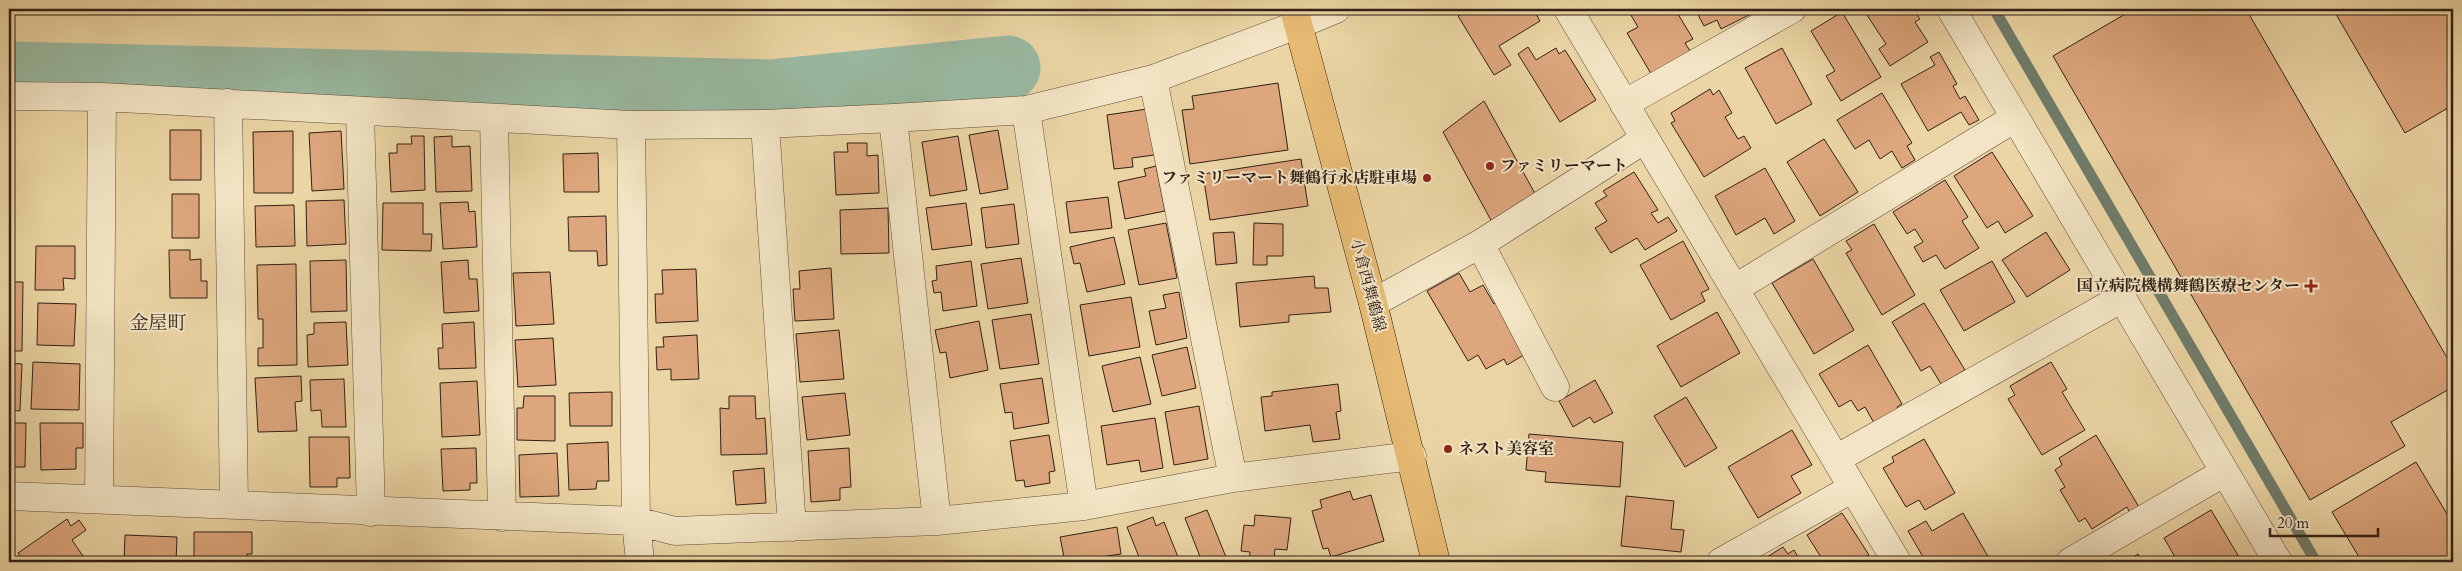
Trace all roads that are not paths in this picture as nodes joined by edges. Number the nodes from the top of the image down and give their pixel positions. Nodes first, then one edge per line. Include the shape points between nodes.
1 (1336, 9) edge
2 (1568, 9) edge
3 (1792, 9) edge
4 (1951, 9) edge
5 (1295, 17) edge
6 (1153, 79) junction
7 (9, 96) edge
8 (102, 97) junction
9 (228, 103) junction
10 (1624, 104) junction
11 (1026, 110) junction
12 (360, 112) junction
13 (494, 118) junction
14 (893, 118) junction
15 (2015, 118) junction
16 (764, 124) junction
17 (631, 125) junction
18 (1645, 139) junction
19 (1480, 244) junction
20 (1734, 289) junction
21 (2122, 298) junction
22 (1373, 302) junction
23 (1555, 387) dead end
24 (1412, 456) junction
25 (1836, 459) junction
26 (2225, 472) junction
27 (1233, 478) junction
28 (1853, 488) junction
29 (9, 496) edge
30 (99, 499) junction
31 (234, 503) junction
32 (1084, 506) junction
33 (371, 512) junction
34 (502, 517) junction
35 (636, 521) junction
36 (937, 521) junction
37 (792, 526) junction
38 (640, 562) edge
39 (1436, 562) edge
40 (1721, 562) edge
41 (1897, 562) edge
42 (2070, 562) edge
43 (2278, 562) edge

1 - 5 street
2 - 10 street
3 - 10 street
4 - 15 street
5 - 6 street
5 - 22 main road, 小倉西舞鶴線
6 - 11 street
6 - 27 street
7 - 8 street
8 - 9 street
8 - 30 street
9 - 12 street
9 - 31 street
10 - 18 street
11 - 14 street
11 - 32 street
12 - 13 street
12 - 33 street
13 - 17 street
13 - 34 street
14 - 16 street
14 - 36 street
15 - 20 street
15 - 21 street
16 - 17 street
16 - 37 street
17 - 35 street
18 - 19 street
18 - 20 street
19 - 22 street
19 - 23 street
20 - 25 street
21 - 25 street
21 - 26 street
22 - 24 main road, 小倉西舞鶴線
24 - 27 street
24 - 39 main road, 小倉西舞鶴線
25 - 28 street
26 - 42 street
26 - 43 street
27 - 32 street
28 - 40 street
28 - 41 street
29 - 30 street
30 - 31 street
31 - 33 street
32 - 36 street
33 - 34 street
34 - 35 street
35 - 37 street via 676,531
35 - 38 street
36 - 37 street

